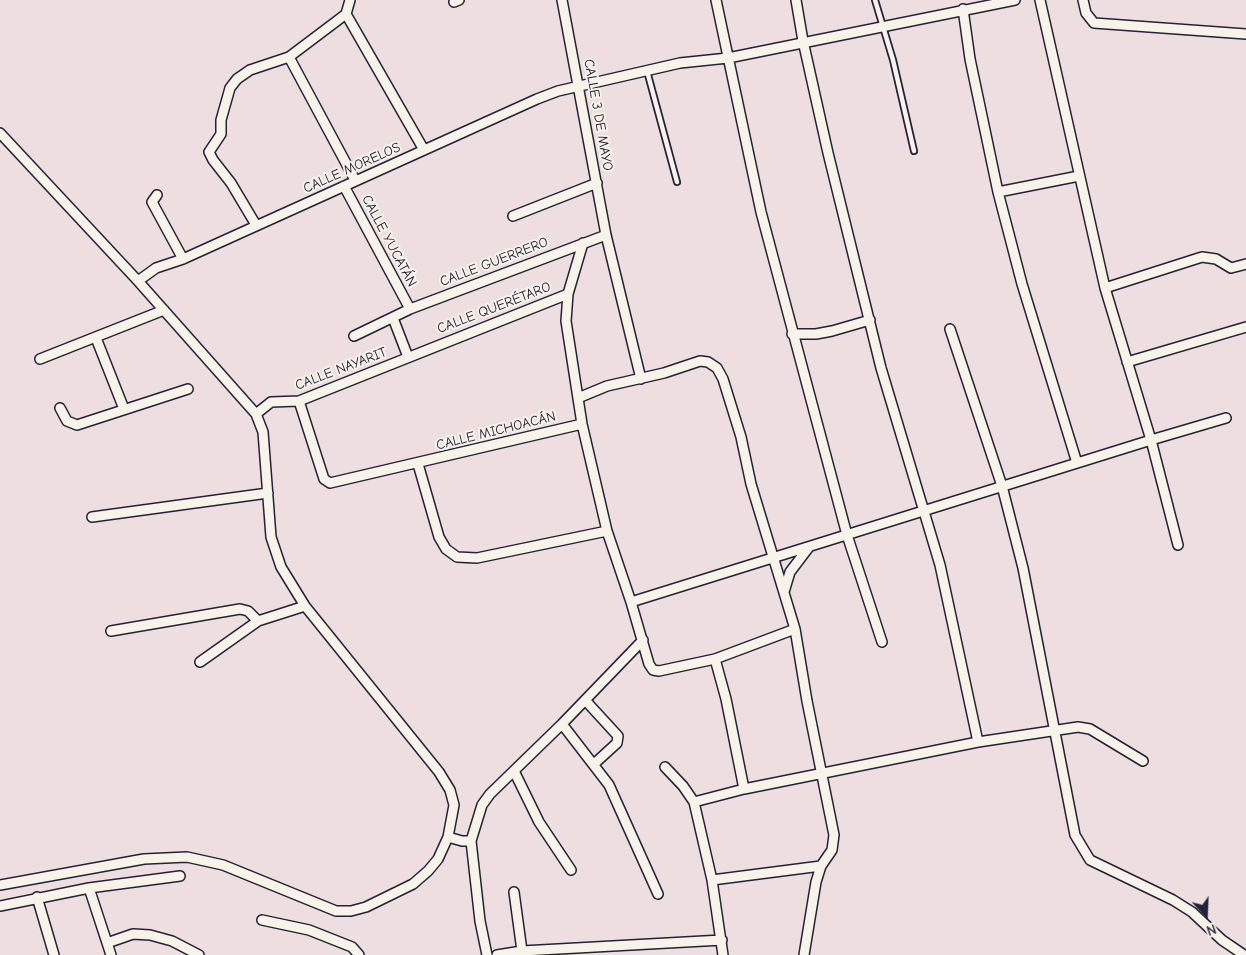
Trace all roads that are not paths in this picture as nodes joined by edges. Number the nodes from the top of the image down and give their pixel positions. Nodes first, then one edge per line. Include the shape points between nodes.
1 (350, 0) edge
2 (562, 0) edge
3 (716, 0) edge
4 (796, 0) edge
5 (876, 0) edge
6 (1015, 0) edge
7 (1040, 0) edge
8 (1083, 0) edge
9 (962, 4) edge
10 (346, 14) junction
11 (882, 26) junction
12 (1246, 34) edge
13 (803, 42) junction
14 (289, 56) junction
15 (728, 58) junction
16 (647, 71) junction
17 (579, 85) junction
18 (0, 133) edge
19 (424, 150) junction
20 (914, 151) dead end
21 (1079, 176) junction
22 (355, 180) junction
23 (677, 182) dead end
24 (597, 183) junction
25 (344, 186) junction
26 (998, 192) junction
27 (157, 195) dead end
28 (514, 216) dead end
29 (256, 225) junction
30 (606, 235) junction
31 (583, 243) junction
32 (182, 259) junction
33 (1246, 264) edge
34 (140, 279) junction
35 (1105, 288) junction
36 (568, 294) junction
37 (410, 309) junction
38 (164, 310) junction
39 (393, 318) junction
40 (870, 320) junction
41 (1246, 327) edge
42 (950, 329) dead end
43 (792, 334) junction
44 (354, 336) dead end
45 (96, 338) junction
46 (408, 357) junction
47 (40, 359) dead end
48 (1127, 362) junction
49 (641, 379) junction
50 (188, 389) dead end
51 (578, 398) junction
52 (299, 401) junction
53 (60, 408) dead end
54 (124, 409) junction
55 (258, 413) junction
56 (1226, 418) dead end
57 (582, 424) junction
58 (1151, 440) junction
59 (1077, 463) junction
60 (418, 464) junction
61 (1002, 486) junction
62 (268, 493) junction
63 (924, 510) junction
64 (92, 517) dead end
65 (607, 531) junction
66 (847, 535) junction
67 (1178, 545) dead end
68 (809, 547) junction
69 (772, 557) junction
70 (784, 592) junction
71 (631, 602) junction
72 (305, 606) junction
73 (258, 621) junction
74 (795, 629) junction
75 (111, 631) dead end
76 (642, 640) junction
77 (882, 642) dead end
78 (716, 659) junction
79 (200, 662) dead end
80 (585, 700) junction
81 (562, 724) junction
82 (1054, 730) junction
83 (978, 742) junction
84 (1143, 761) dead end
85 (594, 764) junction
86 (665, 767) dead end
87 (514, 771) junction
88 (821, 774) junction
89 (744, 789) junction
90 (694, 802) junction
91 (450, 838) junction
92 (471, 840) junction
93 (821, 866) junction
94 (572, 870) dead end
95 (180, 876) dead end
96 (0, 878) edge
97 (712, 880) junction
98 (12, 883) junction
99 (0, 884) edge
100 (89, 888) junction
101 (514, 892) dead end
102 (658, 894) dead end
103 (37, 898) junction
104 (0, 906) edge
105 (262, 920) dead end
106 (722, 940) junction
107 (107, 943) junction
108 (522, 951) junction
109 (592, 951) edge
110 (54, 955) edge
111 (111, 955) edge
112 (199, 955) edge
113 (359, 955) edge
114 (487, 955) edge
115 (497, 955) edge
116 (723, 955) edge
117 (804, 955) edge
118 (1244, 955) edge

1 - 10 street
2 - 17 street, CALLE 3 DE MAYO
3 - 15 street
4 - 13 street
5 - 11 lane
6 - 9 street, CALLE MORELOS
7 - 21 street
8 - 12 street via 1086,13 1094,23
9 - 11 street, CALLE MORELOS
9 - 26 street
10 - 14 street
10 - 19 street
11 - 13 street, CALLE MORELOS
11 - 20 lane
13 - 15 street, CALLE MORELOS
13 - 40 street
14 - 22 street
14 - 29 street via 250,70 233,83 223,110 221,134 209,152
15 - 16 street, CALLE MORELOS via 680,63
15 - 43 street via 761,212
16 - 17 street, CALLE MORELOS
16 - 23 lane
17 - 19 street, CALLE MORELOS via 537,99
17 - 24 street, CALLE 3 DE MAYO
18 - 34 street
19 - 22 street, CALLE MORELOS
21 - 26 street
21 - 35 street
22 - 25 street, CALLE MORELOS
24 - 28 street
24 - 30 street, CALLE 3 DE MAYO
25 - 29 street, CALLE MORELOS
25 - 37 street, CALLE YUCATÁN
26 - 59 street via 1022,284
27 - 32 street via 152,202
29 - 32 street, CALLE MORELOS
30 - 31 street, CALLE GUERRERO
30 - 49 street, CALLE 3 DE MAYO
31 - 36 street, CALLE QUERÉTARO
31 - 37 street, CALLE GUERRERO
32 - 34 street, CALLE MORELOS via 153,270
33 - 35 street via 1231,268 1216,258 1202,257
34 - 38 street
35 - 48 street
36 - 46 street, CALLE QUERÉTARO
36 - 51 street via 566,321
37 - 39 street, CALLE GUERRERO
38 - 45 street
38 - 55 street
39 - 44 street, CALLE GUERRERO
39 - 46 street
40 - 43 street via 832,331
40 - 63 street via 881,368
41 - 48 street
42 - 61 street
43 - 66 street
45 - 47 street
45 - 54 street
46 - 52 street, CALLE NAYARIT
48 - 58 street
49 - 51 street via 607,386
49 - 69 street via 700,362 708,362 717,368 729,395
50 - 54 street
51 - 57 street
52 - 55 street, CALLE NAYARIT via 271,402
52 - 60 street, CALLE MICHOACÁN via 328,483
53 - 54 street via 67,421 75,425
55 - 62 street via 263,432
56 - 58 street
57 - 60 street, CALLE MICHOACÁN
57 - 65 street
58 - 59 street
58 - 67 street
59 - 61 street
60 - 65 street via 439,537 457,557 477,558
61 - 63 street
61 - 82 street via 1023,568
62 - 64 street
62 - 72 street via 268,516 276,554 292,588
63 - 66 street
63 - 83 street via 940,565
65 - 71 street
66 - 68 street
66 - 77 street
68 - 69 street
68 - 70 street via 790,572
69 - 70 street
69 - 71 street
70 - 74 street
71 - 76 street
72 - 73 street
72 - 91 street via 439,772 450,790 454,805
73 - 75 street via 248,611 240,609
73 - 79 street
74 - 78 street
74 - 88 street
76 - 78 street via 654,670
76 - 80 street
78 - 89 street
80 - 81 street
80 - 85 street via 618,736 617,743
81 - 85 street
81 - 87 street
82 - 83 street
82 - 84 street via 1090,729
82 - 118 street via 1074,835 1084,854 1101,867 1173,900
83 - 88 street
85 - 102 street via 609,785
86 - 90 street via 684,786
87 - 92 street via 482,805
87 - 94 street via 529,805
88 - 89 street
88 - 93 street via 835,842
89 - 90 street
90 - 97 street
91 - 92 street
91 - 98 street via 438,859 413,884 351,911 336,911 223,865 187,857 144,859
92 - 114 street
93 - 97 street
93 - 117 street via 809,914
95 - 100 street
96 - 98 street
97 - 106 street
98 - 99 street
100 - 103 street
100 - 107 street
101 - 108 street
103 - 104 street
103 - 110 street
105 - 113 street via 309,930 352,947
106 - 109 street
106 - 116 street
107 - 111 street
107 - 112 street via 133,934 150,935 172,941
108 - 109 street
108 - 115 street

